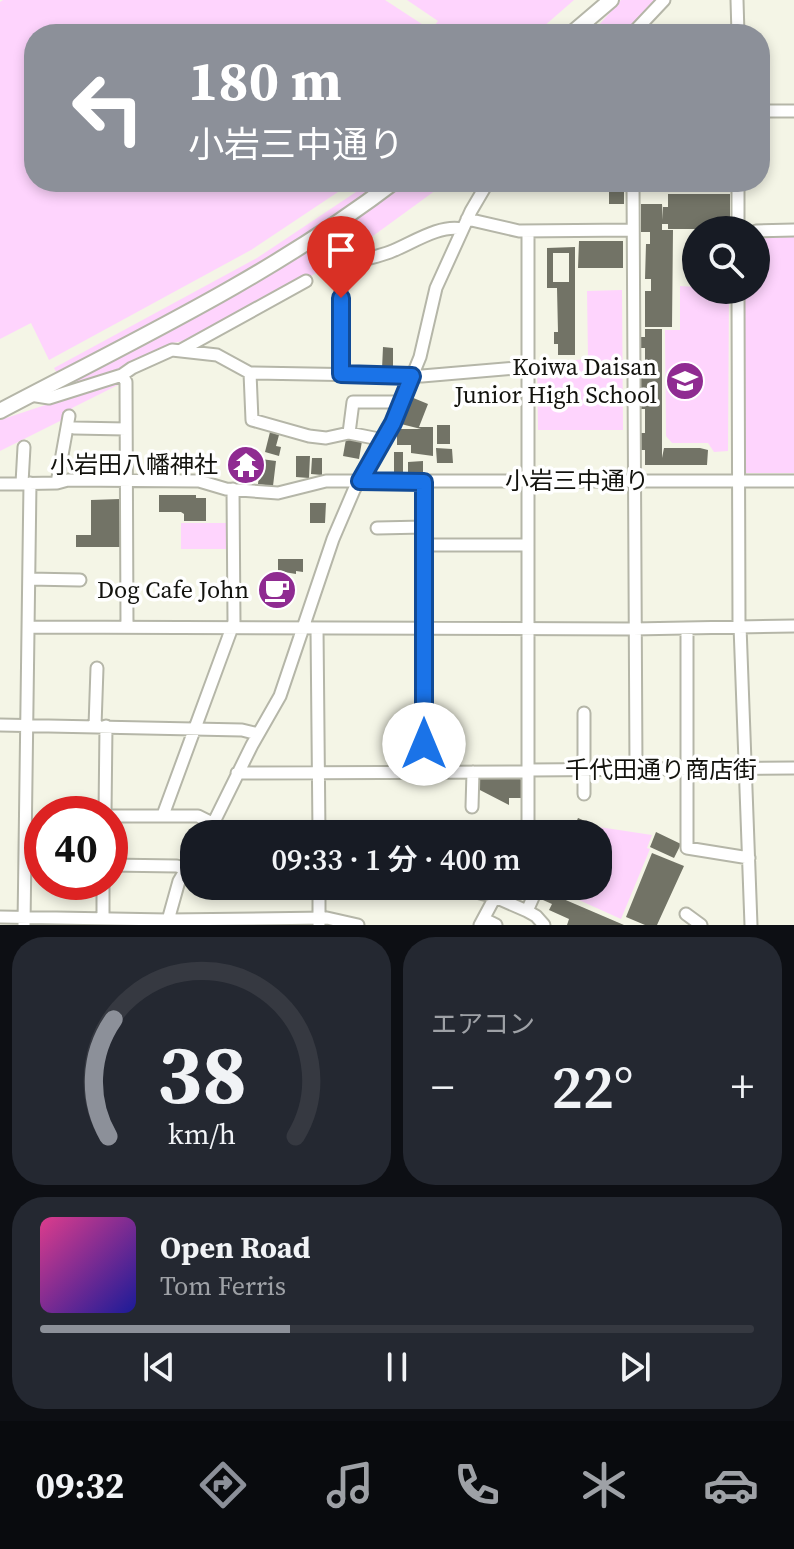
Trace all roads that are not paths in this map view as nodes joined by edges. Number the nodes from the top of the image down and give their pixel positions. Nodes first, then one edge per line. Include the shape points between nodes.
1 (664, 0) edge
2 (737, 0) edge
3 (609, 2) edge
4 (583, 24) edge
5 (592, 24) edge
6 (640, 24) edge
7 (738, 24) edge
8 (770, 111) edge
9 (794, 111) edge
10 (380, 192) edge
11 (482, 192) edge
12 (633, 192) edge
13 (738, 192) edge
14 (738, 216) edge
15 (464, 224) junction
16 (633, 230) junction
17 (794, 230) edge
18 (770, 231) edge
19 (528, 232) junction
20 (306, 281) dead end
21 (738, 304) edge
22 (181, 350) junction
23 (528, 367) junction
24 (250, 373) junction
25 (341, 374) junction
26 (122, 375) junction
27 (412, 376) junction
28 (30, 395) junction
29 (402, 402) junction
30 (0, 411) edge
31 (126, 429) junction
32 (349, 433) junction
33 (384, 440) junction
34 (24, 447) dead end
35 (126, 481) junction
36 (360, 481) junction
37 (528, 481) junction
38 (634, 481) junction
39 (739, 481) junction
40 (794, 481) edge
41 (424, 482) junction
42 (26, 483) junction
43 (57, 483) junction
44 (0, 484) edge
45 (233, 489) junction
46 (424, 527) junction
47 (377, 528) dead end
48 (424, 545) junction
49 (528, 545) junction
50 (29, 579) junction
51 (80, 580) dead end
52 (740, 626) junction
53 (794, 626) edge
54 (28, 627) junction
55 (127, 627) junction
56 (233, 627) junction
57 (302, 627) junction
58 (317, 628) junction
59 (424, 628) junction
60 (529, 628) junction
61 (633, 629) junction
62 (687, 629) junction
63 (97, 668) dead end
64 (584, 713) dead end
65 (0, 725) edge
66 (27, 725) junction
67 (101, 726) junction
68 (196, 728) junction
69 (258, 734) junction
70 (794, 768) edge
71 (636, 769) junction
72 (688, 769) junction
73 (584, 770) junction
74 (746, 770) junction
75 (529, 771) junction
76 (473, 772) junction
77 (237, 773) junction
78 (319, 773) junction
79 (424, 773) junction
80 (584, 794) dead end
81 (106, 796) edge
82 (472, 807) dead end
83 (128, 815) edge
84 (163, 815) junction
85 (201, 820) edge
86 (215, 820) edge
87 (319, 820) edge
88 (528, 820) edge
89 (749, 858) junction
90 (128, 865) edge
91 (180, 867) edge
92 (180, 882) edge
93 (103, 900) edge
94 (319, 900) edge
95 (493, 900) edge
96 (502, 900) edge
97 (532, 900) edge
98 (527, 911) junction
99 (0, 917) edge
100 (103, 918) junction
101 (24, 921) edge
102 (60, 922) edge
103 (82, 922) edge
104 (167, 922) edge
105 (214, 922) edge
106 (319, 922) edge
107 (482, 922) edge
108 (358, 925) edge
109 (496, 925) edge
110 (544, 925) edge
111 (751, 925) edge

1 - 6 street
2 - 7 street
3 - 4 main road
3 - 5 street
8 - 9 street
10 - 28 main road via 230,291
11 - 15 street
12 - 16 street
13 - 14 street
15 - 19 street
15 - 25 street via 341,268
15 - 27 street via 434,291
16 - 19 street
16 - 38 street
17 - 18 street
19 - 23 street
20 - 22 street
21 - 39 street
22 - 24 street via 217,355
22 - 26 street
23 - 27 street
23 - 37 street
24 - 25 street
24 - 32 street via 252,420 317,437
25 - 27 street
26 - 28 street via 49,398
26 - 31 street
27 - 29 street
28 - 30 main road
29 - 32 street via 353,402
29 - 33 street
31 - 35 street
31 - 43 street via 72,422
32 - 33 street
33 - 36 street
34 - 42 street
35 - 43 street, 小岩三中通り
35 - 45 street, 小岩三中通り via 199,481
35 - 55 street
36 - 41 street, 小岩三中通り
36 - 45 street, 小岩三中通り via 326,481 278,493
36 - 57 street
37 - 38 street, 小岩三中通り
37 - 41 street, 小岩三中通り
37 - 49 street
38 - 39 street, 小岩三中通り
38 - 61 street
39 - 40 street, 小岩三中通り
39 - 52 street
41 - 46 street
42 - 43 street, 小岩三中通り
42 - 44 street, 小岩三中通り
42 - 50 street
45 - 56 street
46 - 47 street
46 - 48 street
48 - 49 street
48 - 59 street
49 - 60 street
50 - 51 street
50 - 54 street
52 - 53 street
52 - 62 street
52 - 74 street
54 - 55 street
54 - 66 street
55 - 56 street
56 - 57 street
56 - 68 street
57 - 58 street
57 - 69 street via 280,696
58 - 59 street
58 - 78 street
59 - 60 street
59 - 79 street
60 - 61 street
60 - 75 street
61 - 62 street
61 - 71 street
62 - 72 street
63 - 67 street
64 - 73 street
65 - 66 street
66 - 67 street
66 - 101 street
67 - 68 street
67 - 81 street
68 - 69 street
68 - 84 street
69 - 77 street
70 - 74 street, 千代田通り商店街
71 - 72 street, 千代田通り商店街
71 - 73 street, 千代田通り商店街
72 - 74 street, 千代田通り商店街
72 - 89 street via 687,848
73 - 75 street, 千代田通り商店街
73 - 80 street
74 - 89 street
75 - 76 street, 千代田通り商店街
75 - 88 street
76 - 79 street, 千代田通り商店街
76 - 82 street
77 - 78 street, 千代田通り商店街
77 - 86 street
78 - 79 street, 千代田通り商店街
78 - 87 street
83 - 84 street
84 - 85 street
89 - 111 street
90 - 91 street
92 - 104 street
93 - 100 street
94 - 106 street
95 - 107 street
96 - 98 street
97 - 98 street
98 - 110 street
99 - 101 street
100 - 103 street
100 - 104 street
101 - 102 street
102 - 103 street
104 - 105 street
105 - 106 street
106 - 108 street via 338,919
107 - 109 street

